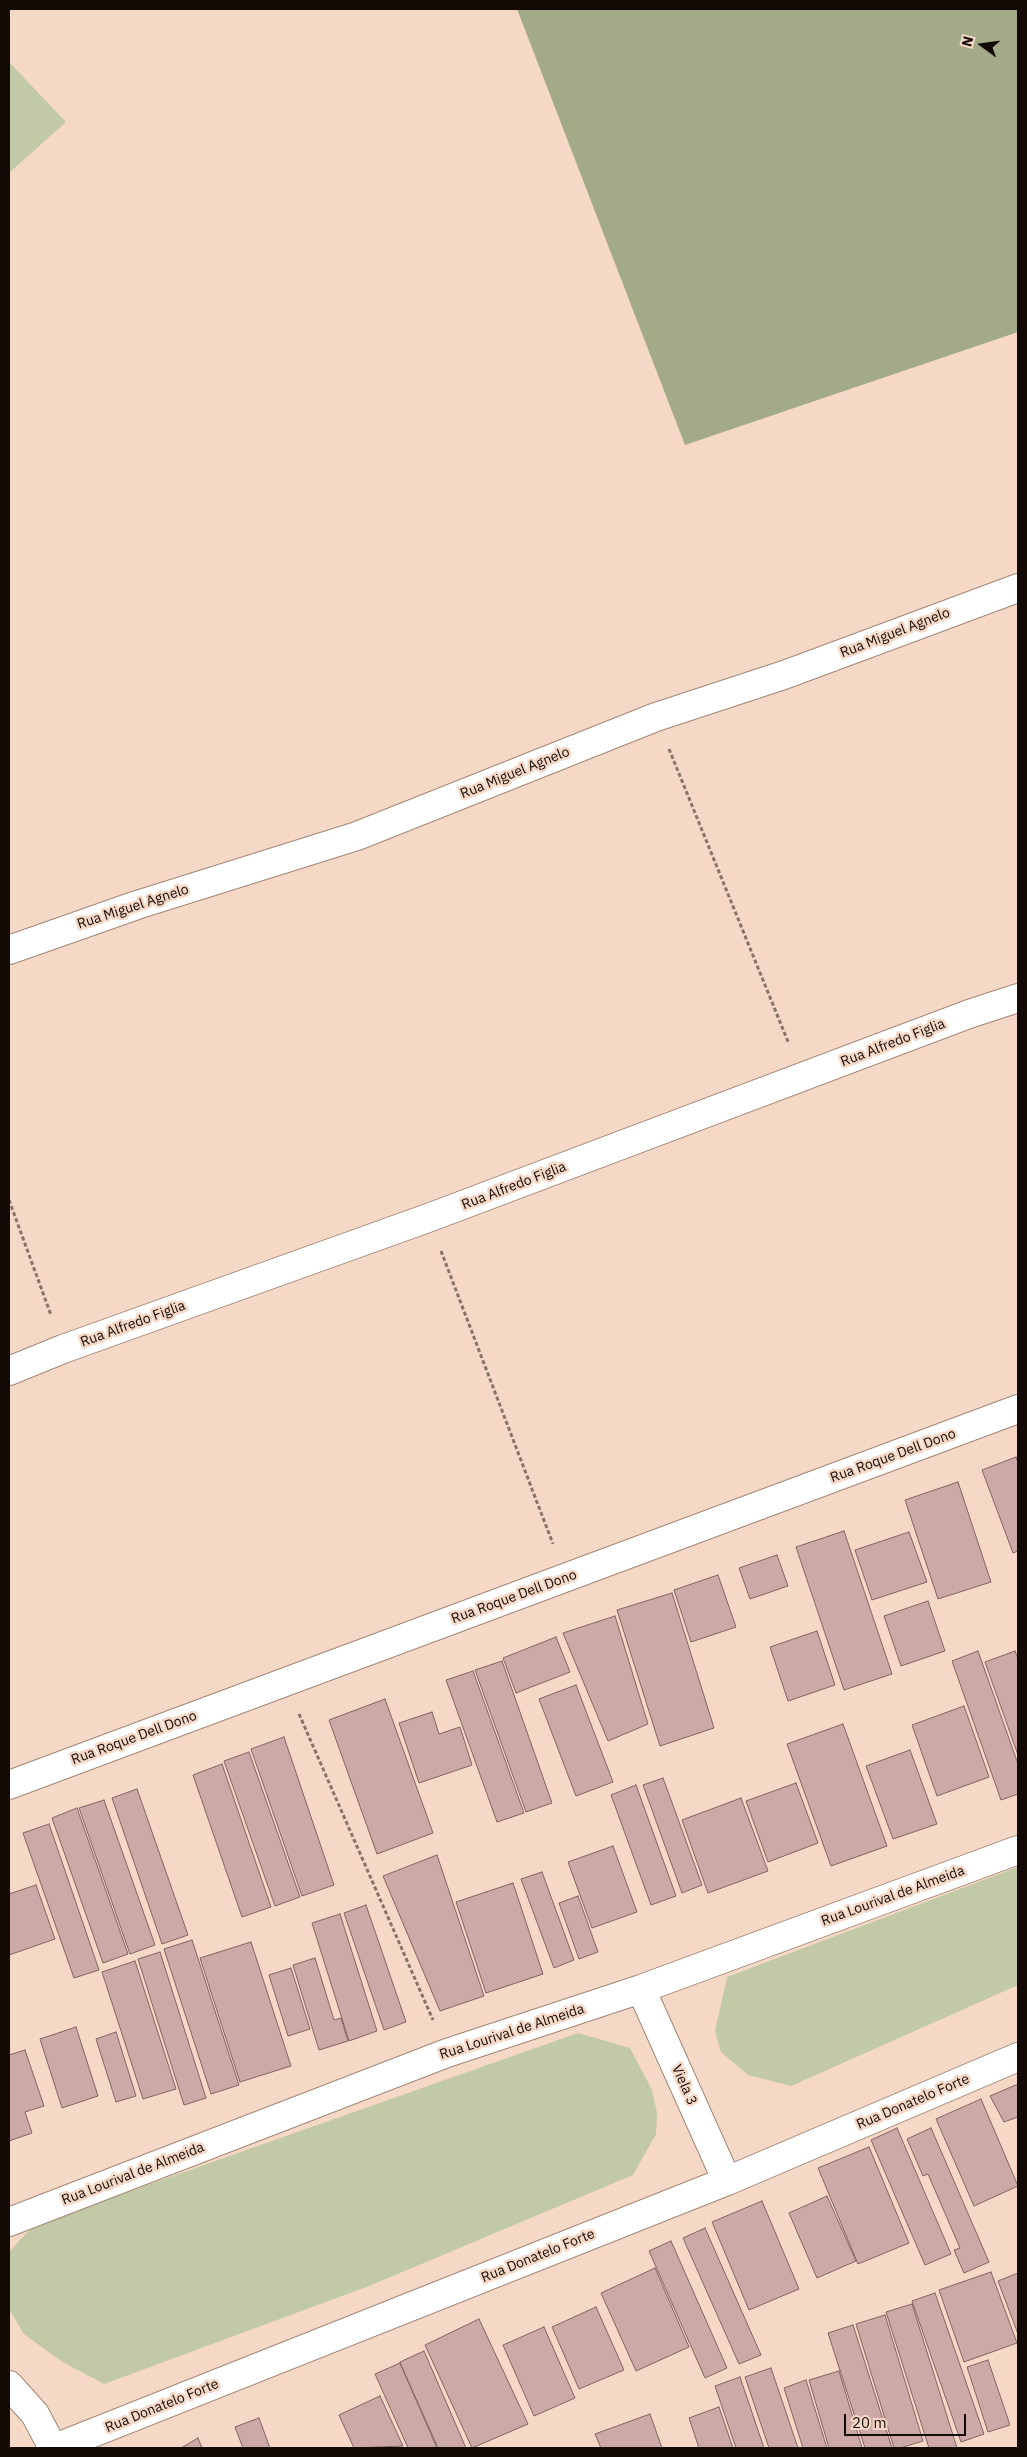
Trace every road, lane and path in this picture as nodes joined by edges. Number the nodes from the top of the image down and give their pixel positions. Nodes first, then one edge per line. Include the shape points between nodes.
1 (1018, 588) edge
2 (656, 717) junction
3 (9, 950) edge
4 (1018, 998) edge
5 (802, 1077) junction
6 (9, 1200) edge
7 (428, 1218) junction
8 (63, 1349) junction
9 (9, 1371) edge
10 (1018, 1409) edge
11 (565, 1578) junction
12 (285, 1682) junction
13 (9, 1785) edge
14 (1018, 1850) edge
15 (641, 1989) junction
16 (447, 2052) junction
17 (1018, 2056) edge
18 (727, 2181) junction
19 (9, 2222) edge
20 (9, 2385) edge
21 (54, 2448) edge

1 - 2 street, Rua Miguel Agnelo
2 - 3 street, Rua Miguel Agnelo via 357,836 137,905
2 - 5 path
4 - 5 street, Rua Alfredo Figlia
5 - 7 street, Rua Alfredo Figlia
6 - 8 path
7 - 8 street, Rua Alfredo Figlia
7 - 11 path
8 - 9 street, Rua Alfredo Figlia
10 - 11 street, Rua Roque Dell Dono
11 - 12 street, Rua Roque Dell Dono
12 - 13 street, Rua Roque Dell Dono
12 - 16 path
14 - 15 street, Rua Lourival de Almeida
15 - 16 street, Rua Lourival de Almeida
15 - 18 street, Viela 3
16 - 19 street, Rua Lourival de Almeida
17 - 18 street, Rua Donatelo Forte
18 - 21 street, Rua Donatelo Forte
20 - 21 street via 35,2414

